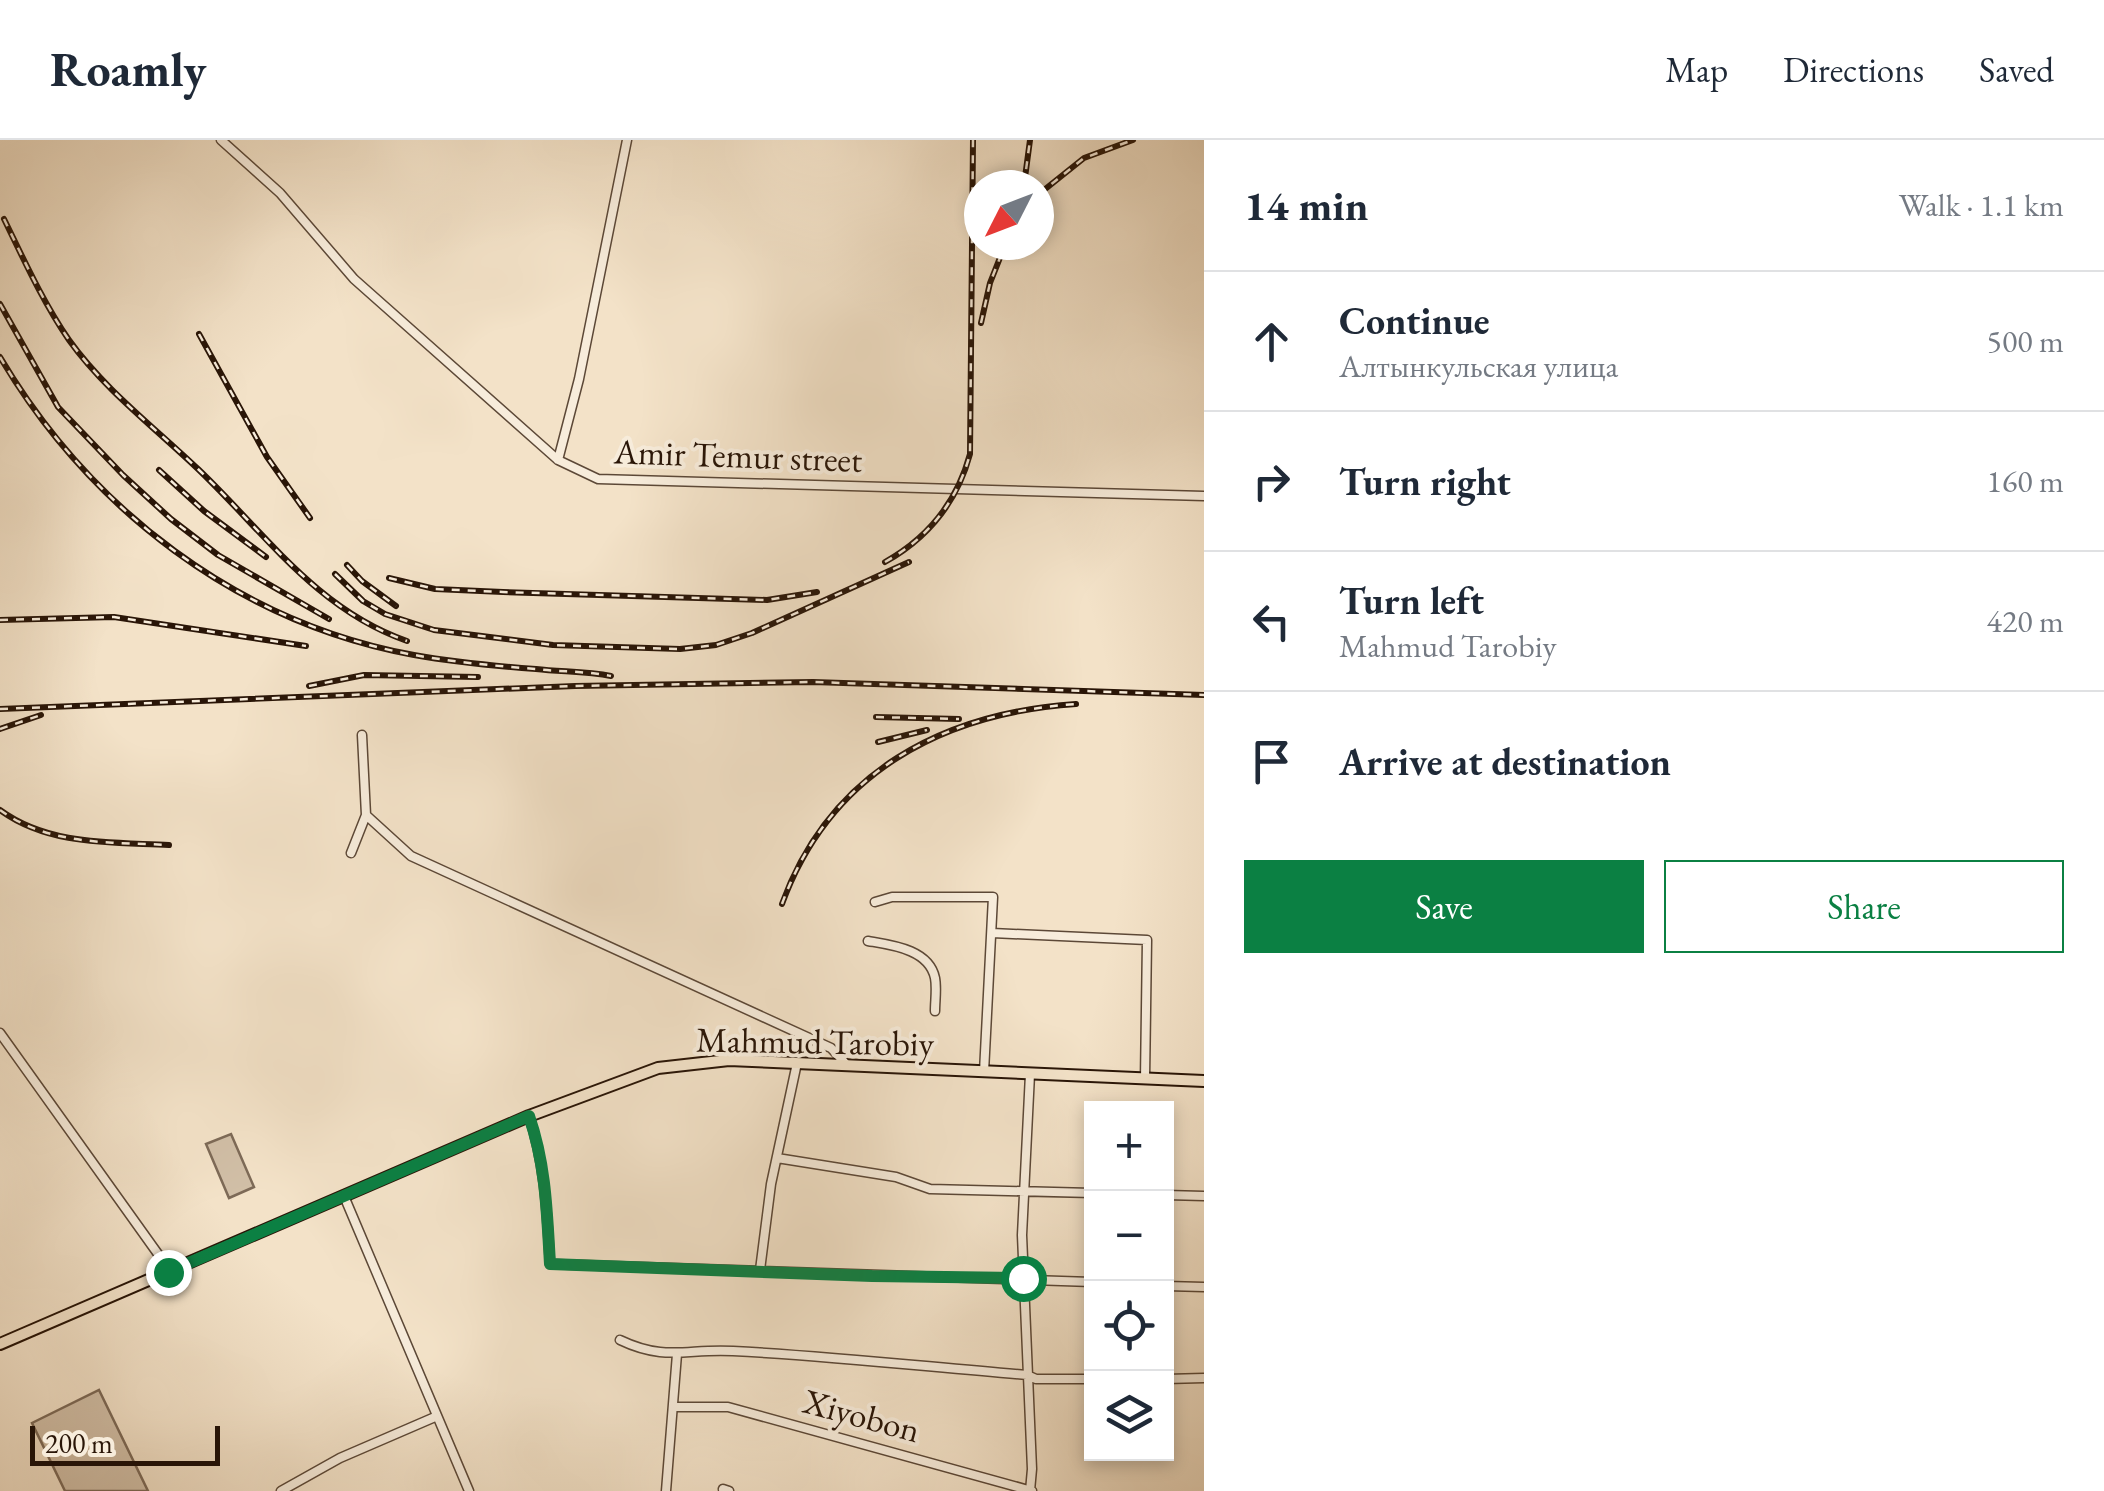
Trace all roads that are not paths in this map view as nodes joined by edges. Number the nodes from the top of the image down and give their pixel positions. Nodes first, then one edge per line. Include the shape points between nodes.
1 (222, 140) edge
2 (628, 140) edge
3 (558, 460) junction
4 (1204, 496) edge
5 (362, 735) dead end
6 (366, 815) junction
7 (351, 853) dead end
8 (875, 902) dead end
9 (992, 933) junction
10 (868, 941) dead end
11 (935, 1011) dead end
12 (0, 1033) edge
13 (797, 1062) junction
14 (846, 1064) junction
15 (984, 1072) junction
16 (1030, 1074) junction
17 (1145, 1078) junction
18 (1204, 1082) edge
19 (529, 1116) junction
20 (777, 1158) junction
21 (1025, 1190) junction
22 (1084, 1193) edge
23 (1174, 1195) edge
24 (344, 1196) junction
25 (1204, 1196) edge
26 (760, 1270) junction
27 (168, 1272) junction
28 (1023, 1278) junction
29 (1084, 1282) edge
30 (1174, 1286) edge
31 (1204, 1287) edge
32 (620, 1340) dead end
33 (0, 1344) edge
34 (677, 1354) junction
35 (1027, 1375) junction
36 (1174, 1378) edge
37 (1204, 1378) edge
38 (1084, 1379) edge
39 (675, 1407) junction
40 (435, 1417) junction
41 (280, 1491) edge
42 (469, 1491) edge
43 (666, 1491) edge
44 (1031, 1491) edge

1 - 3 street, Amir Temur street via 280,193 354,279
2 - 3 street
3 - 4 street, Amir Temur street via 598,479
5 - 6 street
6 - 7 street
6 - 14 street via 411,856 831,1048
8 - 9 street via 993,898
9 - 15 street
9 - 17 street via 1148,940
10 - 11 street via 913,951 927,962 936,978
12 - 27 street
13 - 14 main road, Mahmud Tarobiy
13 - 19 main road, Mahmud Tarobiy via 658,1068
13 - 20 street
14 - 15 main road, Mahmud Tarobiy
15 - 16 main road, Mahmud Tarobiy
16 - 17 main road, Mahmud Tarobiy
16 - 21 street
17 - 18 main road, Mahmud Tarobiy
19 - 24 main road, Mahmud Tarobiy
19 - 26 street via 540,1148 550,1264
20 - 21 street via 896,1177 930,1189
20 - 26 street
21 - 22 street
21 - 28 street
23 - 25 street
24 - 27 main road, Mahmud Tarobiy
24 - 40 street
26 - 28 street
27 - 33 main road, Mahmud Tarobiy
28 - 29 street
28 - 35 street
30 - 31 street
32 - 34 street via 646,1352
34 - 35 street via 728,1350
34 - 39 street
35 - 38 street
35 - 44 street
36 - 37 street
39 - 43 street
39 - 44 street, Xiyobon via 728,1407
40 - 41 street
40 - 42 street

